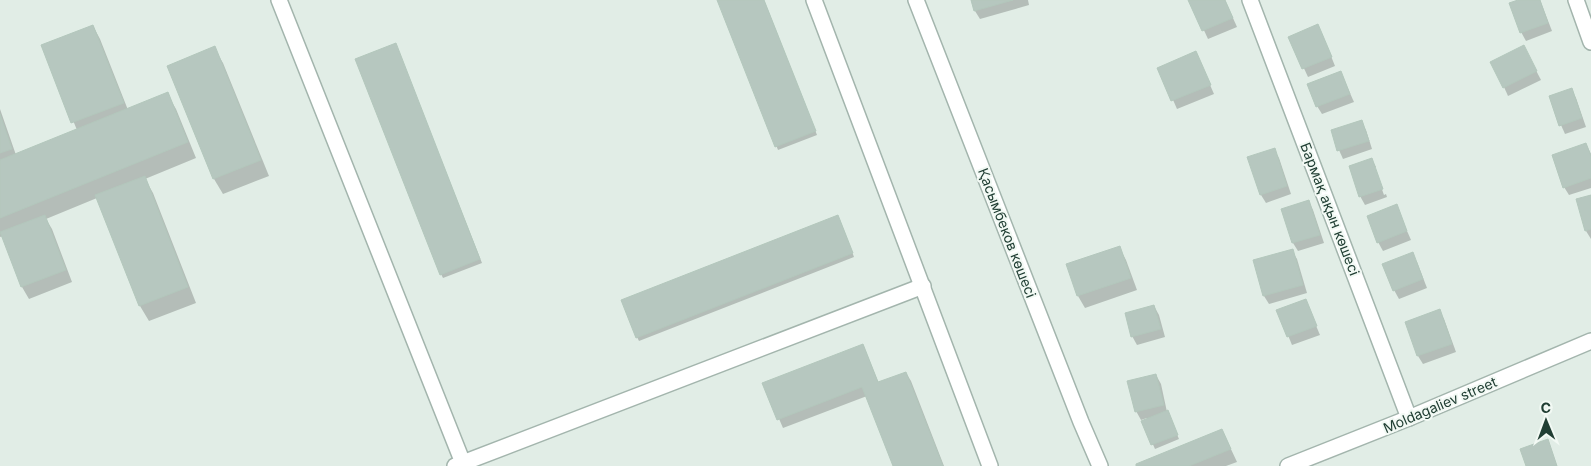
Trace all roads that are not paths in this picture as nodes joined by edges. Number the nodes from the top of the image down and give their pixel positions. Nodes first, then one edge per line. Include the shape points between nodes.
1 (279, 0) edge
2 (814, 0) edge
3 (916, 0) edge
4 (1250, 0) edge
5 (1576, 0) edge
6 (1591, 42) edge
7 (923, 286) junction
8 (1591, 341) edge
9 (1409, 418) junction
10 (459, 464) edge
11 (990, 466) edge
12 (1100, 466) edge
13 (1288, 466) edge

1 - 10 street
2 - 7 street
3 - 12 street, Қасымбеков көшесі
4 - 9 street, Бармақ ақын көшесі
5 - 6 street
7 - 10 street
7 - 11 street
8 - 9 street, Moldagaliev street
9 - 13 street, Moldagaliev street

